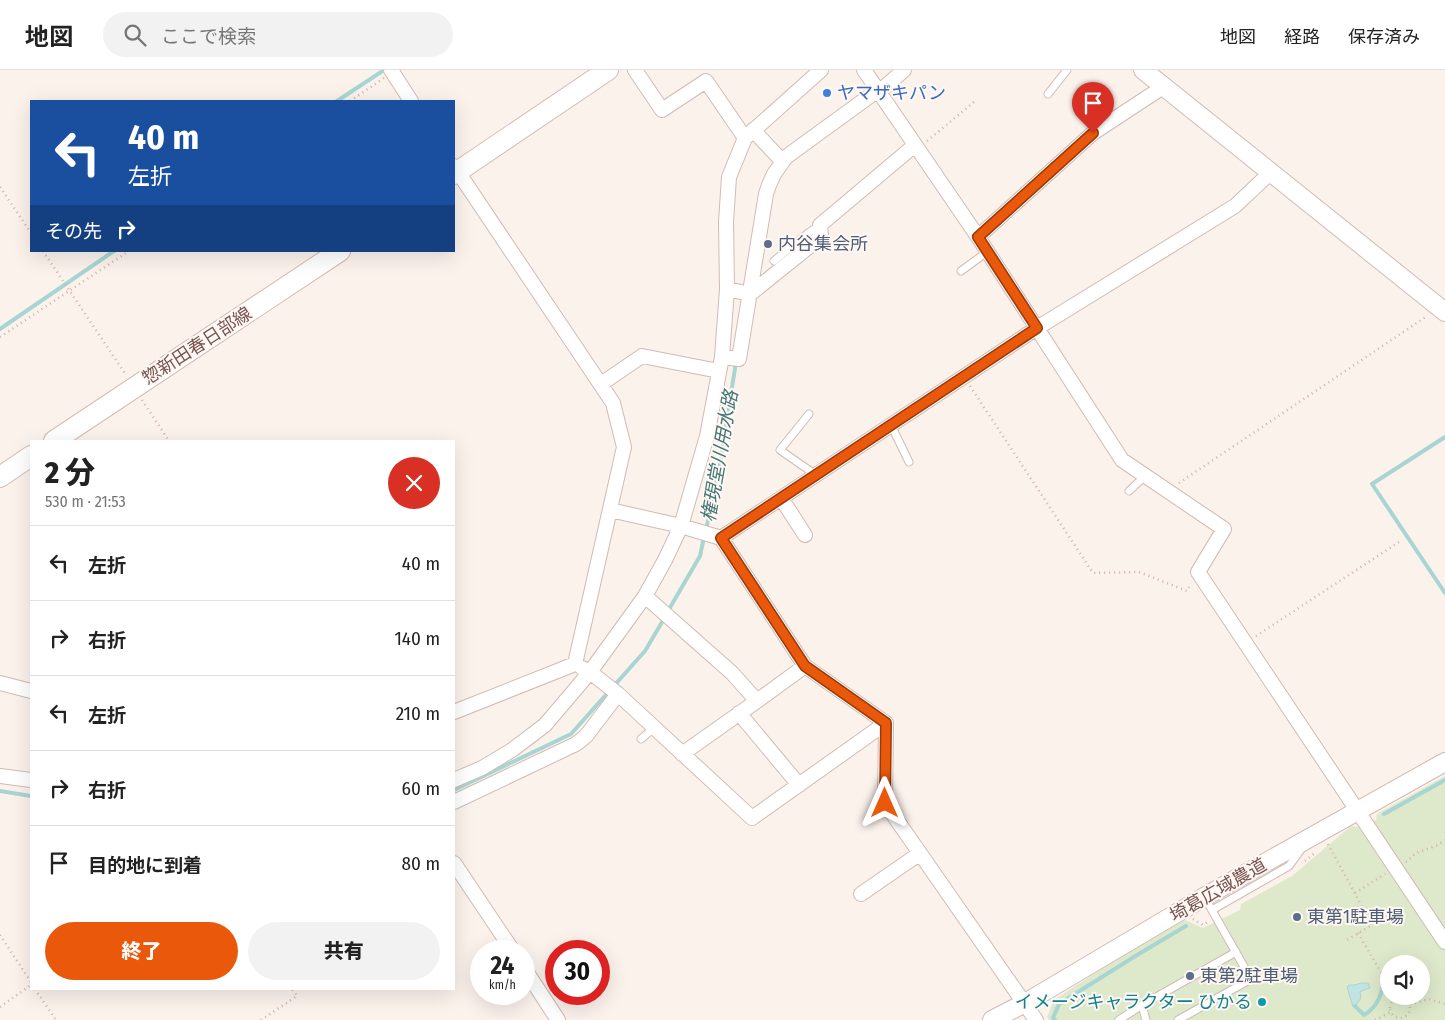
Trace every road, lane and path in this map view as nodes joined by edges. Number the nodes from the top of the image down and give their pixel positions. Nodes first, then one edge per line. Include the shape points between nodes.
1 (608, 70) edge
2 (635, 70) edge
3 (821, 70) edge
4 (864, 70) edge
5 (904, 70) edge
6 (1067, 70) edge
7 (1142, 70) edge
8 (391, 71) edge
9 (1162, 87) junction
10 (878, 91) junction
11 (1048, 94) dead end
12 (351, 100) edge
13 (410, 100) edge
14 (974, 102) dead end
15 (749, 134) junction
16 (916, 147) junction
17 (782, 161) junction
18 (455, 171) edge
19 (1270, 173) junction
20 (0, 186) edge
21 (820, 225) junction
22 (30, 231) edge
23 (978, 237) junction
24 (44, 252) edge
25 (127, 252) edge
26 (338, 252) edge
27 (987, 252) junction
28 (774, 261) dead end
29 (961, 271) dead end
30 (727, 289) junction
31 (70, 291) junction
32 (750, 294) junction
33 (1442, 310) edge
34 (1037, 328) junction
35 (0, 337) edge
36 (721, 364) junction
37 (964, 376) junction
38 (601, 384) junction
39 (134, 388) junction
40 (809, 414) dead end
41 (891, 425) junction
42 (56, 440) edge
43 (169, 440) edge
44 (30, 457) edge
45 (909, 462) dead end
46 (816, 475) junction
47 (1146, 476) junction
48 (0, 477) edge
49 (1167, 490) junction
50 (1129, 491) dead end
51 (781, 498) junction
52 (610, 510) junction
53 (680, 526) junction
54 (805, 535) dead end
55 (721, 538) junction
56 (1399, 542) dead end
57 (1198, 572) junction
58 (645, 596) junction
59 (1246, 642) junction
60 (575, 664) junction
61 (805, 666) junction
62 (590, 672) junction
63 (0, 684) edge
64 (30, 691) edge
65 (618, 694) junction
66 (757, 701) junction
67 (455, 712) edge
68 (739, 714) junction
69 (886, 723) junction
70 (654, 728) junction
71 (641, 739) dead end
72 (682, 754) junction
73 (1445, 762) edge
74 (0, 776) edge
75 (30, 780) edge
76 (455, 780) edge
77 (799, 785) junction
78 (455, 802) edge
79 (1359, 811) junction
80 (1445, 840) edge
81 (1442, 842) junction
82 (1327, 843) dead end
83 (1445, 848) edge
84 (919, 854) junction
85 (455, 864) edge
86 (1394, 870) junction
87 (1355, 893) junction
88 (861, 894) dead end
89 (1208, 903) junction
90 (1358, 933) junction
91 (0, 935) edge
92 (506, 940) edge
93 (1347, 940) dead end
94 (1445, 942) edge
95 (1236, 952) junction
96 (1380, 971) edge
97 (30, 982) edge
98 (30, 985) edge
99 (535, 985) edge
100 (36, 990) edge
101 (293, 990) edge
102 (1430, 999) edge
103 (1025, 1003) junction
104 (1445, 1004) edge
105 (1142, 1005) junction
106 (1391, 1005) edge
107 (1410, 1005) edge
108 (0, 1006) edge
109 (1391, 1012) junction
110 (56, 1020) edge
111 (261, 1020) edge
112 (558, 1020) edge
113 (992, 1020) edge
114 (1036, 1020) edge
115 (1119, 1020) edge
116 (1146, 1020) edge
117 (1178, 1020) edge
118 (1376, 1020) edge

1 - 18 main road
2 - 15 street via 662,110 706,81
3 - 15 street
4 - 10 street
5 - 10 street
6 - 11 lane
7 - 9 street
8 - 12 path
8 - 13 street
9 - 19 street
9 - 23 street via 1093,133
10 - 16 street
10 - 17 street
14 - 16 path
15 - 17 street
15 - 30 street via 729,177
16 - 21 street
16 - 23 street
17 - 32 street via 769,185
18 - 38 street
19 - 33 street
19 - 34 street via 1235,206
20 - 22 path
21 - 28 lane
21 - 32 street via 821,237
23 - 27 street
24 - 31 path
25 - 31 path
26 - 39 main road, 惣新田春日部線
27 - 29 lane
27 - 34 street
30 - 32 street
30 - 36 street
31 - 35 path
31 - 39 path
32 - 36 street via 739,359
33 - 49 path
34 - 37 street
34 - 47 street via 1122,460
36 - 38 street via 642,356
36 - 53 street via 707,436
37 - 41 street
37 - 57 path via 1093,573 1139,572 1187,591
38 - 52 street via 614,403 624,448
39 - 42 main road, 惣新田春日部線
39 - 43 path
40 - 46 lane via 780,450
41 - 45 lane
41 - 46 street
44 - 48 main road
46 - 51 street
47 - 49 street
47 - 50 lane
49 - 57 street via 1224,529
51 - 54 street
51 - 55 street
52 - 53 street
52 - 60 street
53 - 55 street
53 - 58 street
55 - 61 street
56 - 59 path
57 - 59 street
58 - 62 street
58 - 66 street via 732,673
59 - 79 street
60 - 62 street
60 - 67 street
61 - 66 street
61 - 69 street
62 - 65 street
62 - 76 street via 545,725 512,750
63 - 64 street
65 - 70 street
65 - 78 street via 586,736 576,744
66 - 68 street
68 - 72 street
68 - 77 street
69 - 77 street
69 - 84 street via 885,803
70 - 71 lane
70 - 72 street
72 - 77 street via 752,818
73 - 79 street, 埼葛広域農道
74 - 75 street
79 - 86 street
79 - 89 street, 埼葛広域農道 via 1309,838
80 - 81 path
81 - 83 path
81 - 86 path via 1416,853
82 - 87 path
84 - 88 street
84 - 103 street
85 - 92 street
86 - 87 path
86 - 94 street
87 - 90 path via 1372,925
89 - 95 lane
89 - 103 street, 埼葛広域農道
90 - 93 path
90 - 96 path
91 - 97 path
95 - 105 lane
95 - 117 lane via 1251,979
98 - 108 path
99 - 112 street
100 - 110 path
101 - 111 path via 297,996
102 - 104 path
103 - 113 street, 埼葛広域農道
103 - 114 street
105 - 115 lane
105 - 116 lane
106 - 109 path
107 - 109 path via 1410,1012 1404,1018
109 - 118 path

